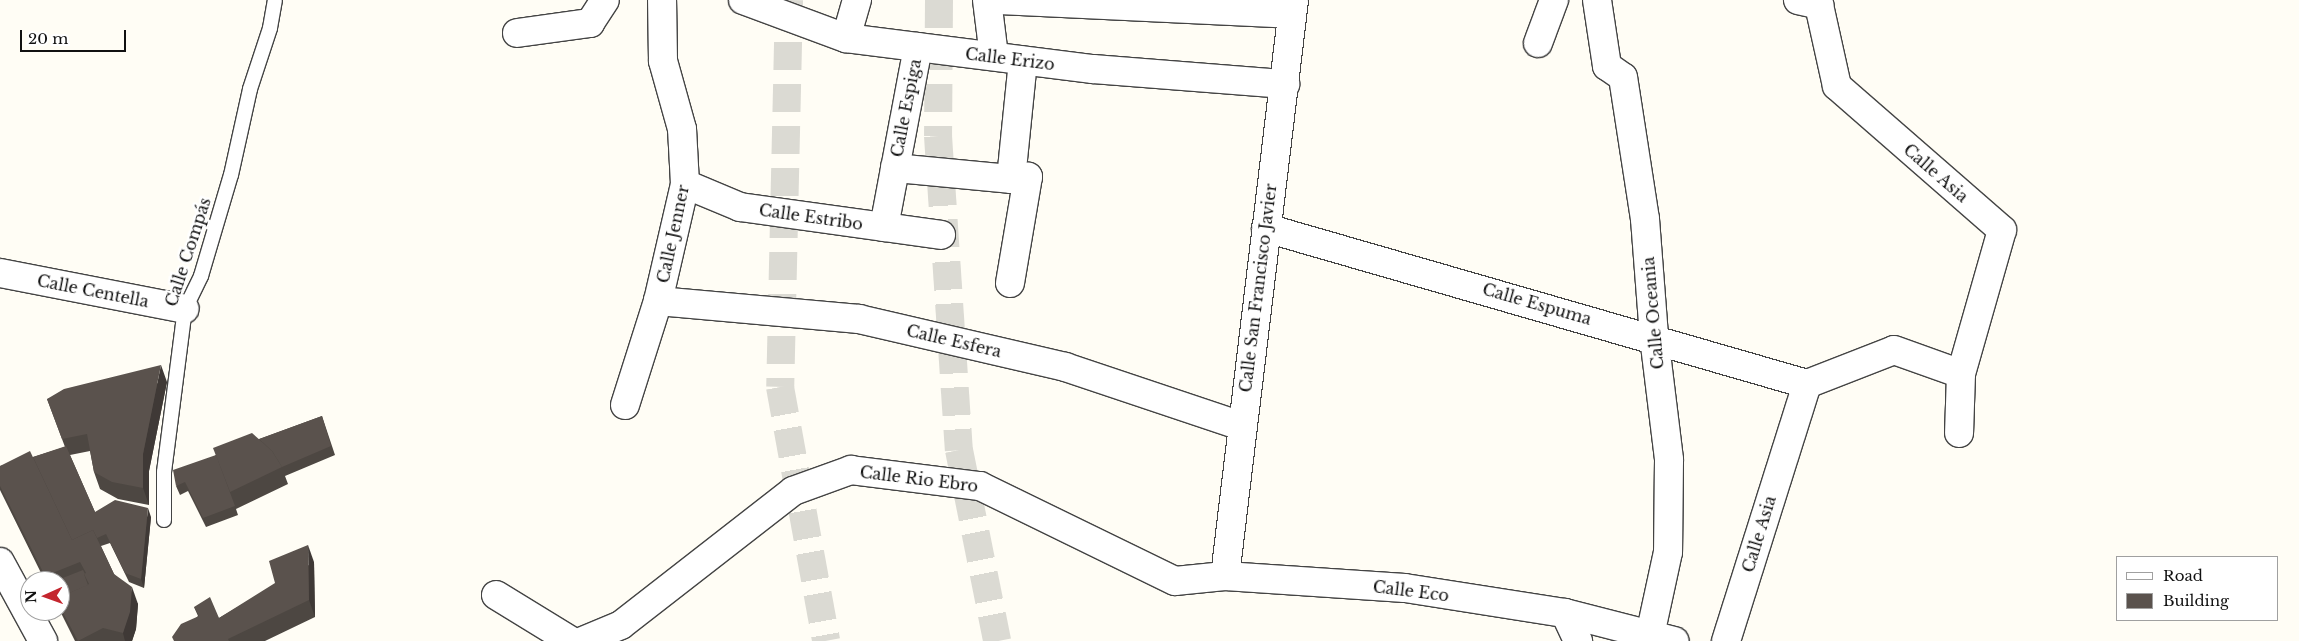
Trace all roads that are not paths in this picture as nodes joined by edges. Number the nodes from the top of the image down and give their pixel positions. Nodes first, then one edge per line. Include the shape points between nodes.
1 (275, 0) edge
2 (605, 0) edge
3 (662, 0) edge
4 (743, 0) edge
5 (857, 0) edge
6 (987, 0) edge
7 (997, 0) edge
8 (1554, 0) edge
9 (1597, 0) edge
10 (1798, 0) edge
11 (1293, 7) edge
12 (517, 33) dead end
13 (846, 38) junction
14 (1538, 43) dead end
15 (918, 47) junction
16 (994, 56) junction
17 (1023, 61) junction
18 (1285, 84) junction
19 (895, 168) junction
20 (1011, 179) junction
21 (685, 184) junction
22 (884, 227) junction
23 (1266, 228) junction
24 (941, 235) dead end
25 (0, 273) edge
26 (1010, 283) dead end
27 (658, 300) junction
28 (185, 309) junction
29 (1654, 338) junction
30 (1961, 374) junction
31 (1807, 384) junction
32 (625, 405) dead end
33 (1241, 426) junction
34 (1959, 433) dead end
35 (164, 520) dead end
36 (0, 562) edge
37 (1225, 576) junction
38 (496, 595) dead end
39 (1565, 613) junction
40 (1662, 638) edge
41 (43, 641) edge
42 (571, 641) edge
43 (584, 641) edge
44 (1578, 641) edge
45 (1726, 641) edge

1 - 28 lane, Calle Compás via 219,217 201,276
2 - 12 street via 590,23
3 - 21 street, Calle Jenner via 663,61 682,129
4 - 13 street, Calle Erizo
5 - 13 street
6 - 16 street
7 - 11 street
8 - 14 street
9 - 29 street, Calle Oceania via 1607,66 1623,77 1645,219
10 - 30 street, Calle Asia via 1819,5 1838,86 2002,230
11 - 18 street, Calle San Francisco Javier
13 - 15 street, Calle Erizo
15 - 16 street, Calle Erizo
15 - 19 street, Calle Espiga
16 - 17 street, Calle Erizo
17 - 18 street, Calle Erizo
17 - 20 street
18 - 23 street, Calle San Francisco Javier
19 - 20 street, Calle Espiga
19 - 22 street, Calle Espiga
20 - 26 street, Calle Espiga via 1028,177
21 - 22 street, Calle Estribo via 740,207
21 - 27 street, Calle Jenner
22 - 24 street, Calle Estribo
23 - 29 street, Calle Espuma
23 - 33 street, Calle San Francisco Javier
25 - 28 street, Calle Centella
27 - 32 street, Calle Jenner
27 - 33 street, Calle Esfera via 859,320 1065,367
28 - 35 lane, Calle Compás via 164,472
29 - 31 street, Calle Espuma
29 - 40 street, Calle Oceania via 1669,460 1668,552
30 - 31 street via 1894,350
30 - 34 street, Calle Asia
31 - 45 street, Calle Asia
33 - 37 street, Calle San Francisco Javier
36 - 41 street
37 - 39 street, Calle Eco via 1405,588
37 - 43 street, Calle Rio Ebro via 1175,581 980,486 851,470 793,491 621,625
38 - 42 street
39 - 40 street, Calle Eco
39 - 44 street

